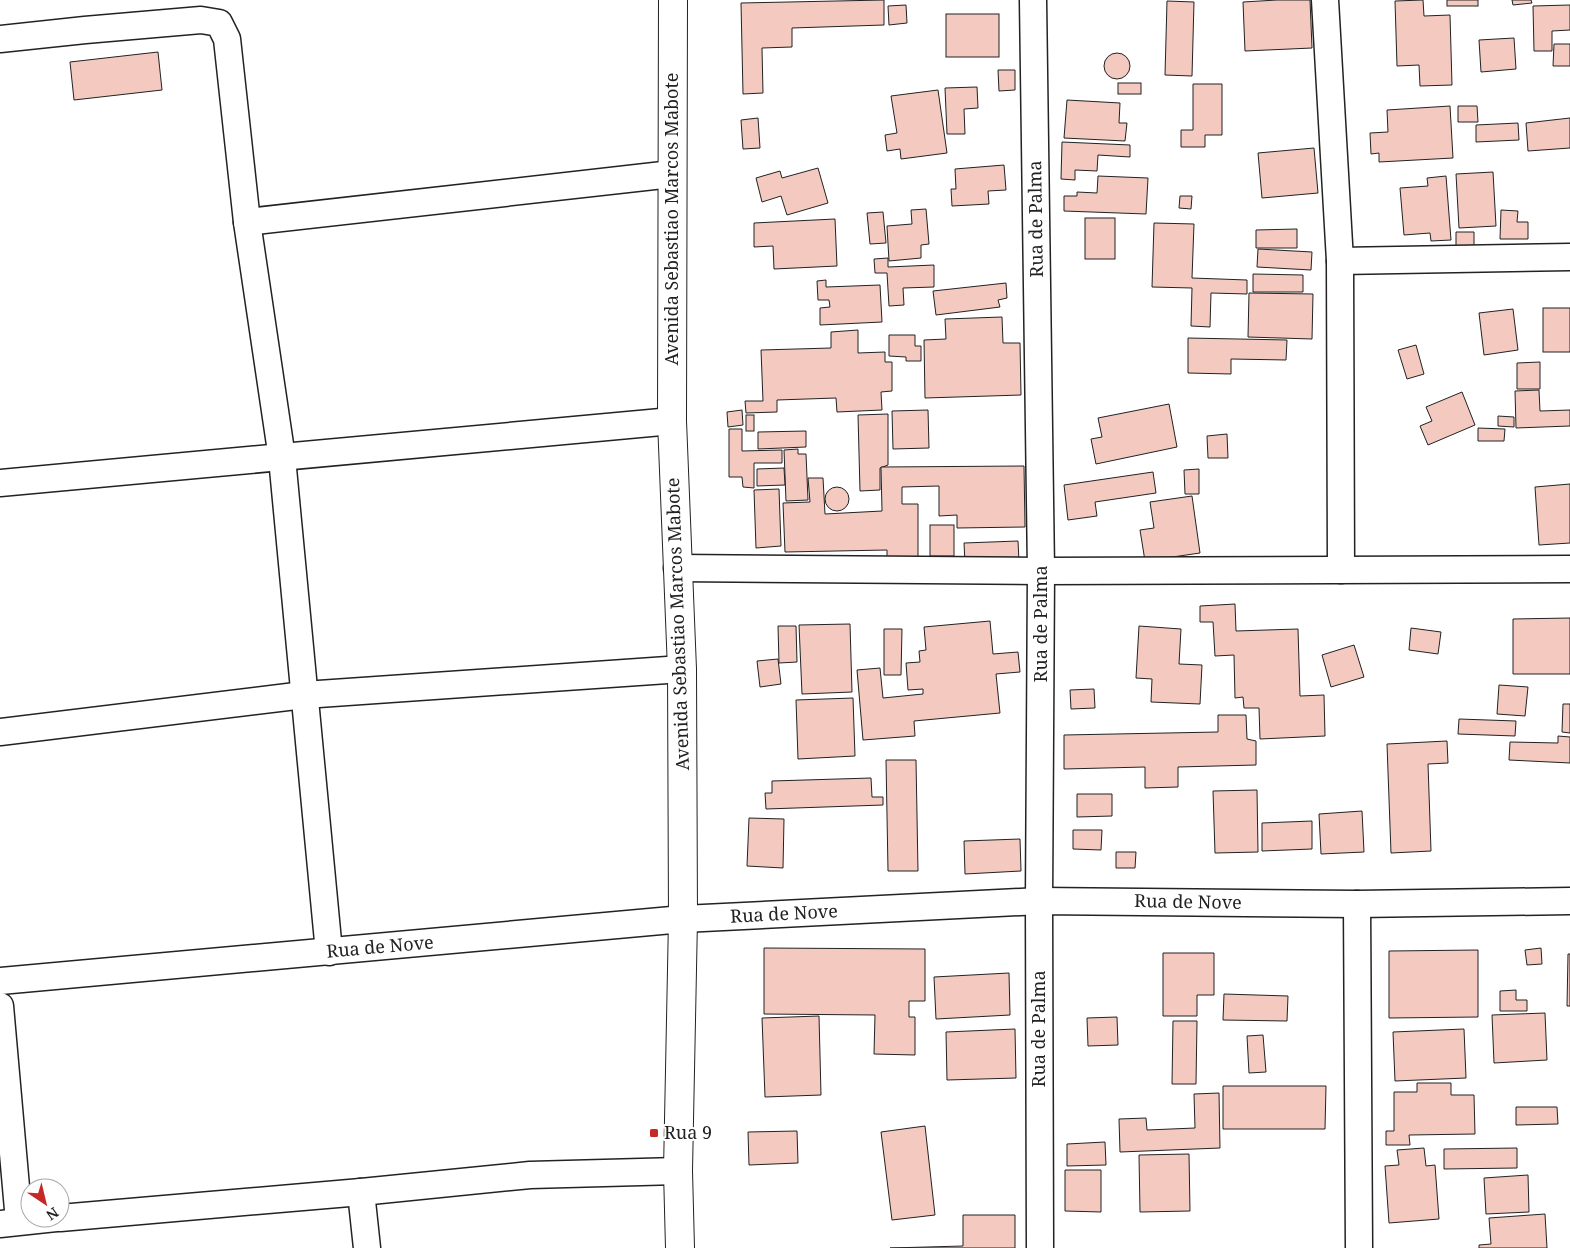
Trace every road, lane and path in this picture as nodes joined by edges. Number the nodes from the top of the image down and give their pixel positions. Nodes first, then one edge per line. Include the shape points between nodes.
1 (673, 0) edge
2 (1032, 0) edge
3 (1325, 0) edge
4 (0, 39) edge
5 (672, 174) junction
6 (247, 222) junction
7 (1570, 257) edge
8 (1340, 261) junction
9 (672, 421) junction
10 (282, 458) junction
11 (0, 483) edge
12 (677, 568) junction
13 (1570, 569) edge
14 (1341, 570) junction
15 (1041, 571) junction
16 (682, 669) junction
17 (304, 695) junction
18 (0, 732) edge
19 (1039, 901) junction
20 (1570, 901) edge
21 (1357, 904) junction
22 (683, 919) junction
23 (330, 952) junction
24 (0, 981) edge
25 (0, 1006) edge
26 (678, 1171) junction
27 (361, 1192) junction
28 (70, 1217) edge
29 (9, 1222) edge
30 (366, 1248) edge
31 (680, 1248) edge
32 (1040, 1248) edge
33 (1359, 1248) edge

1 - 5 main road, Avenida Sebastiao Marcos Mabote
2 - 15 street, Rua de Palma
3 - 8 street
4 - 6 street via 202,20 219,23 227,39
5 - 6 street
5 - 9 main road, Avenida Sebastiao Marcos Mabote
6 - 10 street
7 - 8 street
8 - 14 street
9 - 10 street
9 - 12 main road, Avenida Sebastiao Marcos Mabote
10 - 11 street
10 - 17 street
12 - 15 street
12 - 16 main road, Avenida Sebastiao Marcos Mabote
13 - 14 street
14 - 15 street
15 - 19 street, Rua de Palma
16 - 17 street
16 - 22 main road, Avenida Sebastiao Marcos Mabote
17 - 18 street
17 - 23 street
19 - 21 street, Rua de Nove
19 - 22 street, Rua de Nove
19 - 32 street, Rua de Palma
20 - 21 street, Rua de Nove
21 - 33 street
22 - 23 street, Rua de Nove
22 - 26 main road, Avenida Sebastiao Marcos Mabote
23 - 24 street, Rua de Nove
25 - 29 street
26 - 27 street via 530,1175
26 - 31 main road, Avenida Sebastiao Marcos Mabote
27 - 28 street
27 - 30 street

